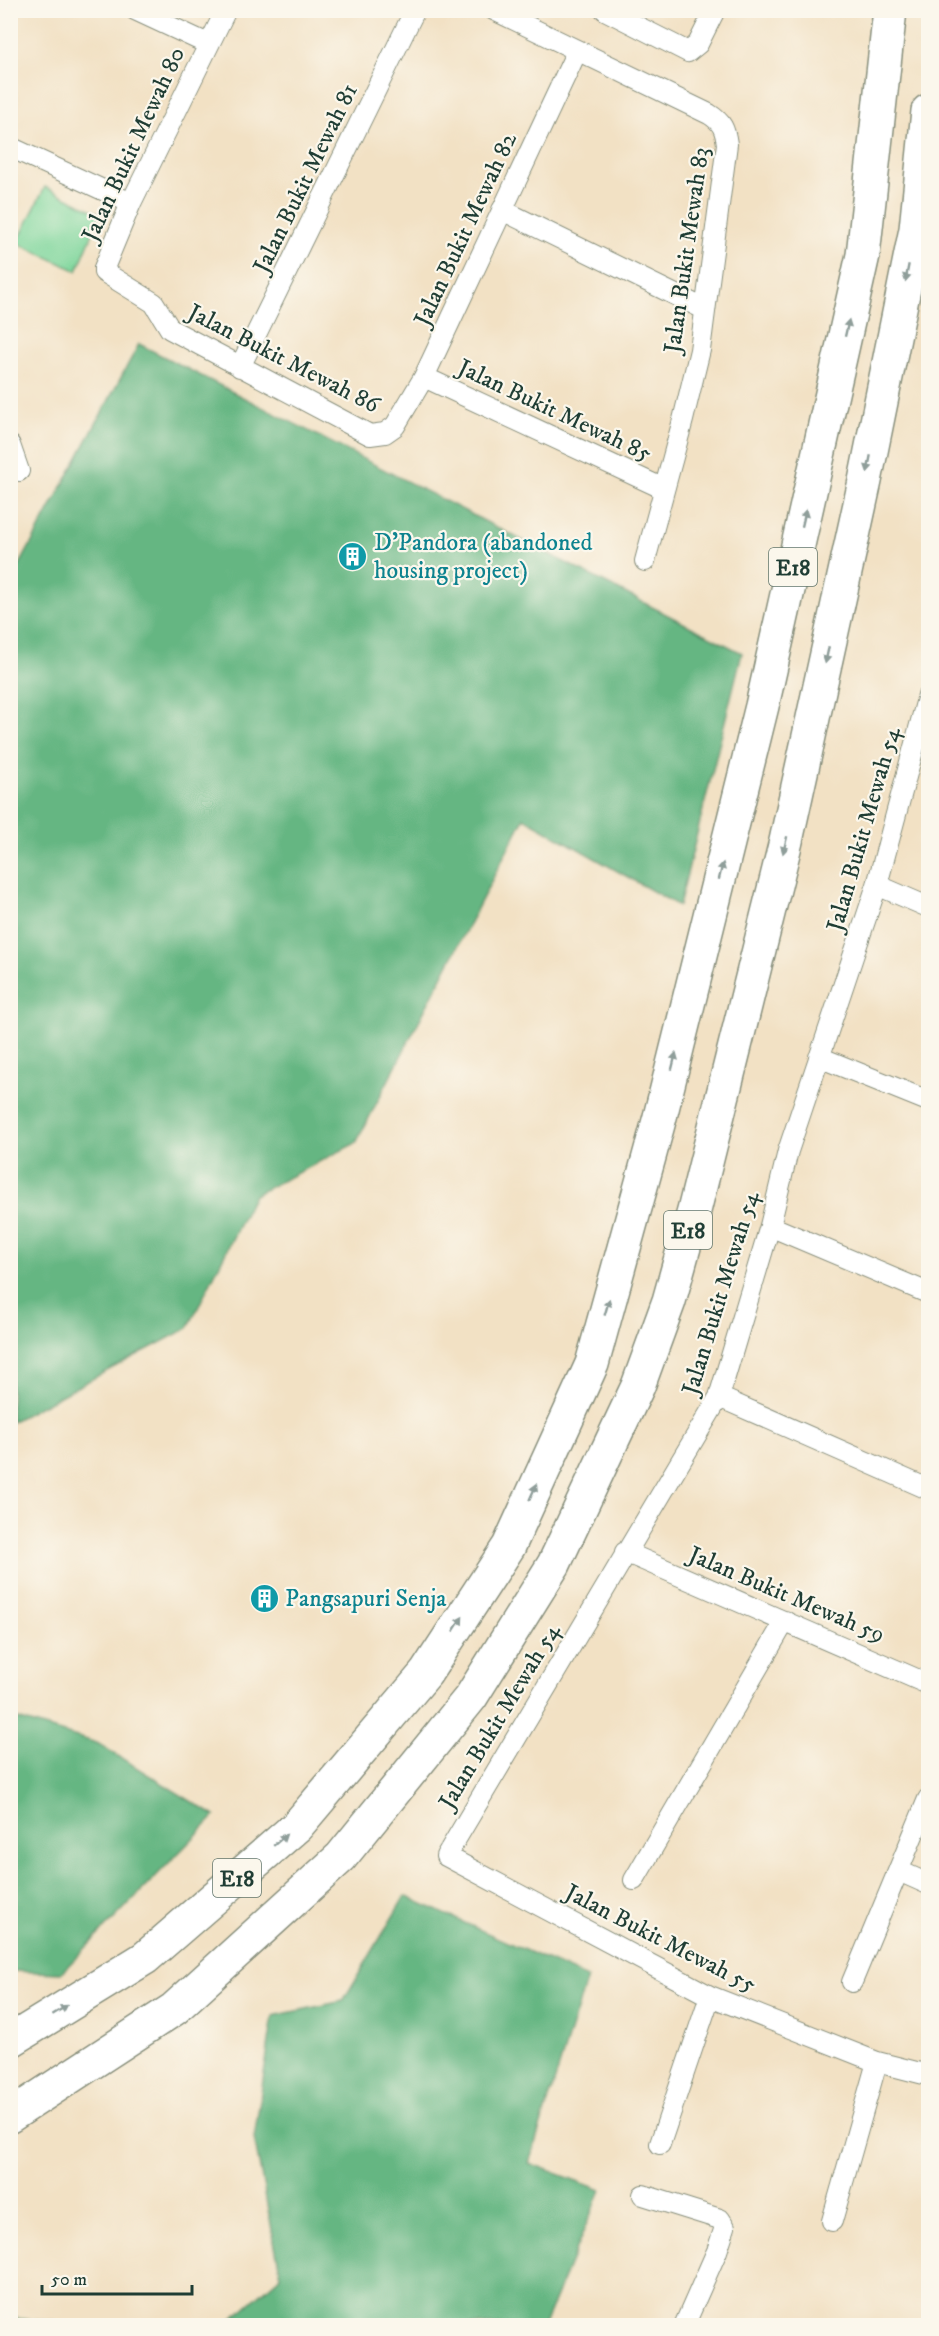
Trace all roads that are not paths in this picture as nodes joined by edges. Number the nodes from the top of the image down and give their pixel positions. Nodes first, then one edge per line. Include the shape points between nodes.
1 (135, 10) edge
2 (226, 10) edge
3 (415, 10) edge
4 (494, 10) edge
5 (604, 10) edge
6 (716, 10) edge
7 (890, 10) edge
8 (208, 44) junction
9 (577, 51) junction
10 (928, 111) edge
11 (10, 147) edge
12 (928, 193) edge
13 (131, 203) junction
14 (502, 210) junction
15 (916, 229) junction
16 (104, 267) joint
17 (704, 309) junction
18 (240, 367) junction
19 (424, 377) junction
20 (394, 426) joint
21 (10, 445) edge
22 (20, 471) dead end
23 (664, 489) junction
24 (645, 561) dead end
25 (927, 706) edge
26 (876, 885) junction
27 (928, 907) edge
28 (819, 1057) junction
29 (928, 1101) edge
30 (770, 1226) junction
31 (928, 1293) edge
32 (719, 1396) junction
33 (928, 1489) edge
34 (625, 1552) junction
35 (785, 1621) junction
36 (928, 1684) edge
37 (928, 1799) edge
38 (446, 1856) joint
39 (899, 1871) junction
40 (634, 1880) dead end
41 (928, 1884) edge
42 (852, 1982) dead end
43 (710, 1996) junction
44 (10, 2041) edge
45 (877, 2062) junction
46 (928, 2075) edge
47 (10, 2116) edge
48 (660, 2144) dead end
49 (643, 2195) dead end
50 (831, 2221) dead end
51 (684, 2325) edge

1 - 8 street
2 - 8 street, Jalan Bukit Mewah 80
3 - 18 street, Jalan Bukit Mewah 81
4 - 9 street, Jalan Bukit Mewah 83
5 - 6 street via 688,52 698,44
44 -> 7 highway, E18 via 145,1958 297,1826 426,1673 509,1546 592,1364 660,1118 762,706 863,255
8 - 13 street, Jalan Bukit Mewah 80
9 - 14 street, Jalan Bukit Mewah 82
9 - 17 street, Jalan Bukit Mewah 83 via 709,114 725,129 727,144
10 - 15 highway, E18
11 - 13 street
12 - 15 highway
13 - 16 street, Jalan Bukit Mewah 80
14 - 17 street
14 - 19 street, Jalan Bukit Mewah 82
15 -> 47 highway, E18 via 791,817 694,1211 669,1301 638,1386 554,1564 471,1698 341,1857 174,2009
16 - 18 street, Jalan Bukit Mewah 86 via 106,273 154,303 170,329
17 - 23 street, Jalan Bukit Mewah 83 via 700,350
18 - 20 street, Jalan Bukit Mewah 86 via 370,435 385,433
19 - 20 street, Jalan Bukit Mewah 82
19 - 23 street, Jalan Bukit Mewah 85
21 - 22 street
23 - 24 street, Jalan Bukit Mewah 83
25 - 26 street, Jalan Bukit Mewah 54
26 - 27 street
26 - 28 street, Jalan Bukit Mewah 54
28 - 29 street
28 - 30 street, Jalan Bukit Mewah 54 via 788,1151
30 - 31 street
30 - 32 street, Jalan Bukit Mewah 54
32 - 33 street
32 - 34 street, Jalan Bukit Mewah 54
34 - 35 street, Jalan Bukit Mewah 59
34 - 38 street, Jalan Bukit Mewah 54
35 - 36 street, Jalan Bukit Mewah 59
35 - 40 street, Jalan Bukit Mewah 55
37 - 39 street
38 - 43 street, Jalan Bukit Mewah 55
39 - 41 street
39 - 42 street
43 - 45 street, Jalan Bukit Mewah 55
43 - 48 street
45 - 46 street, Jalan Bukit Mewah 55
45 - 50 street
49 - 51 street via 720,2219 725,2227

